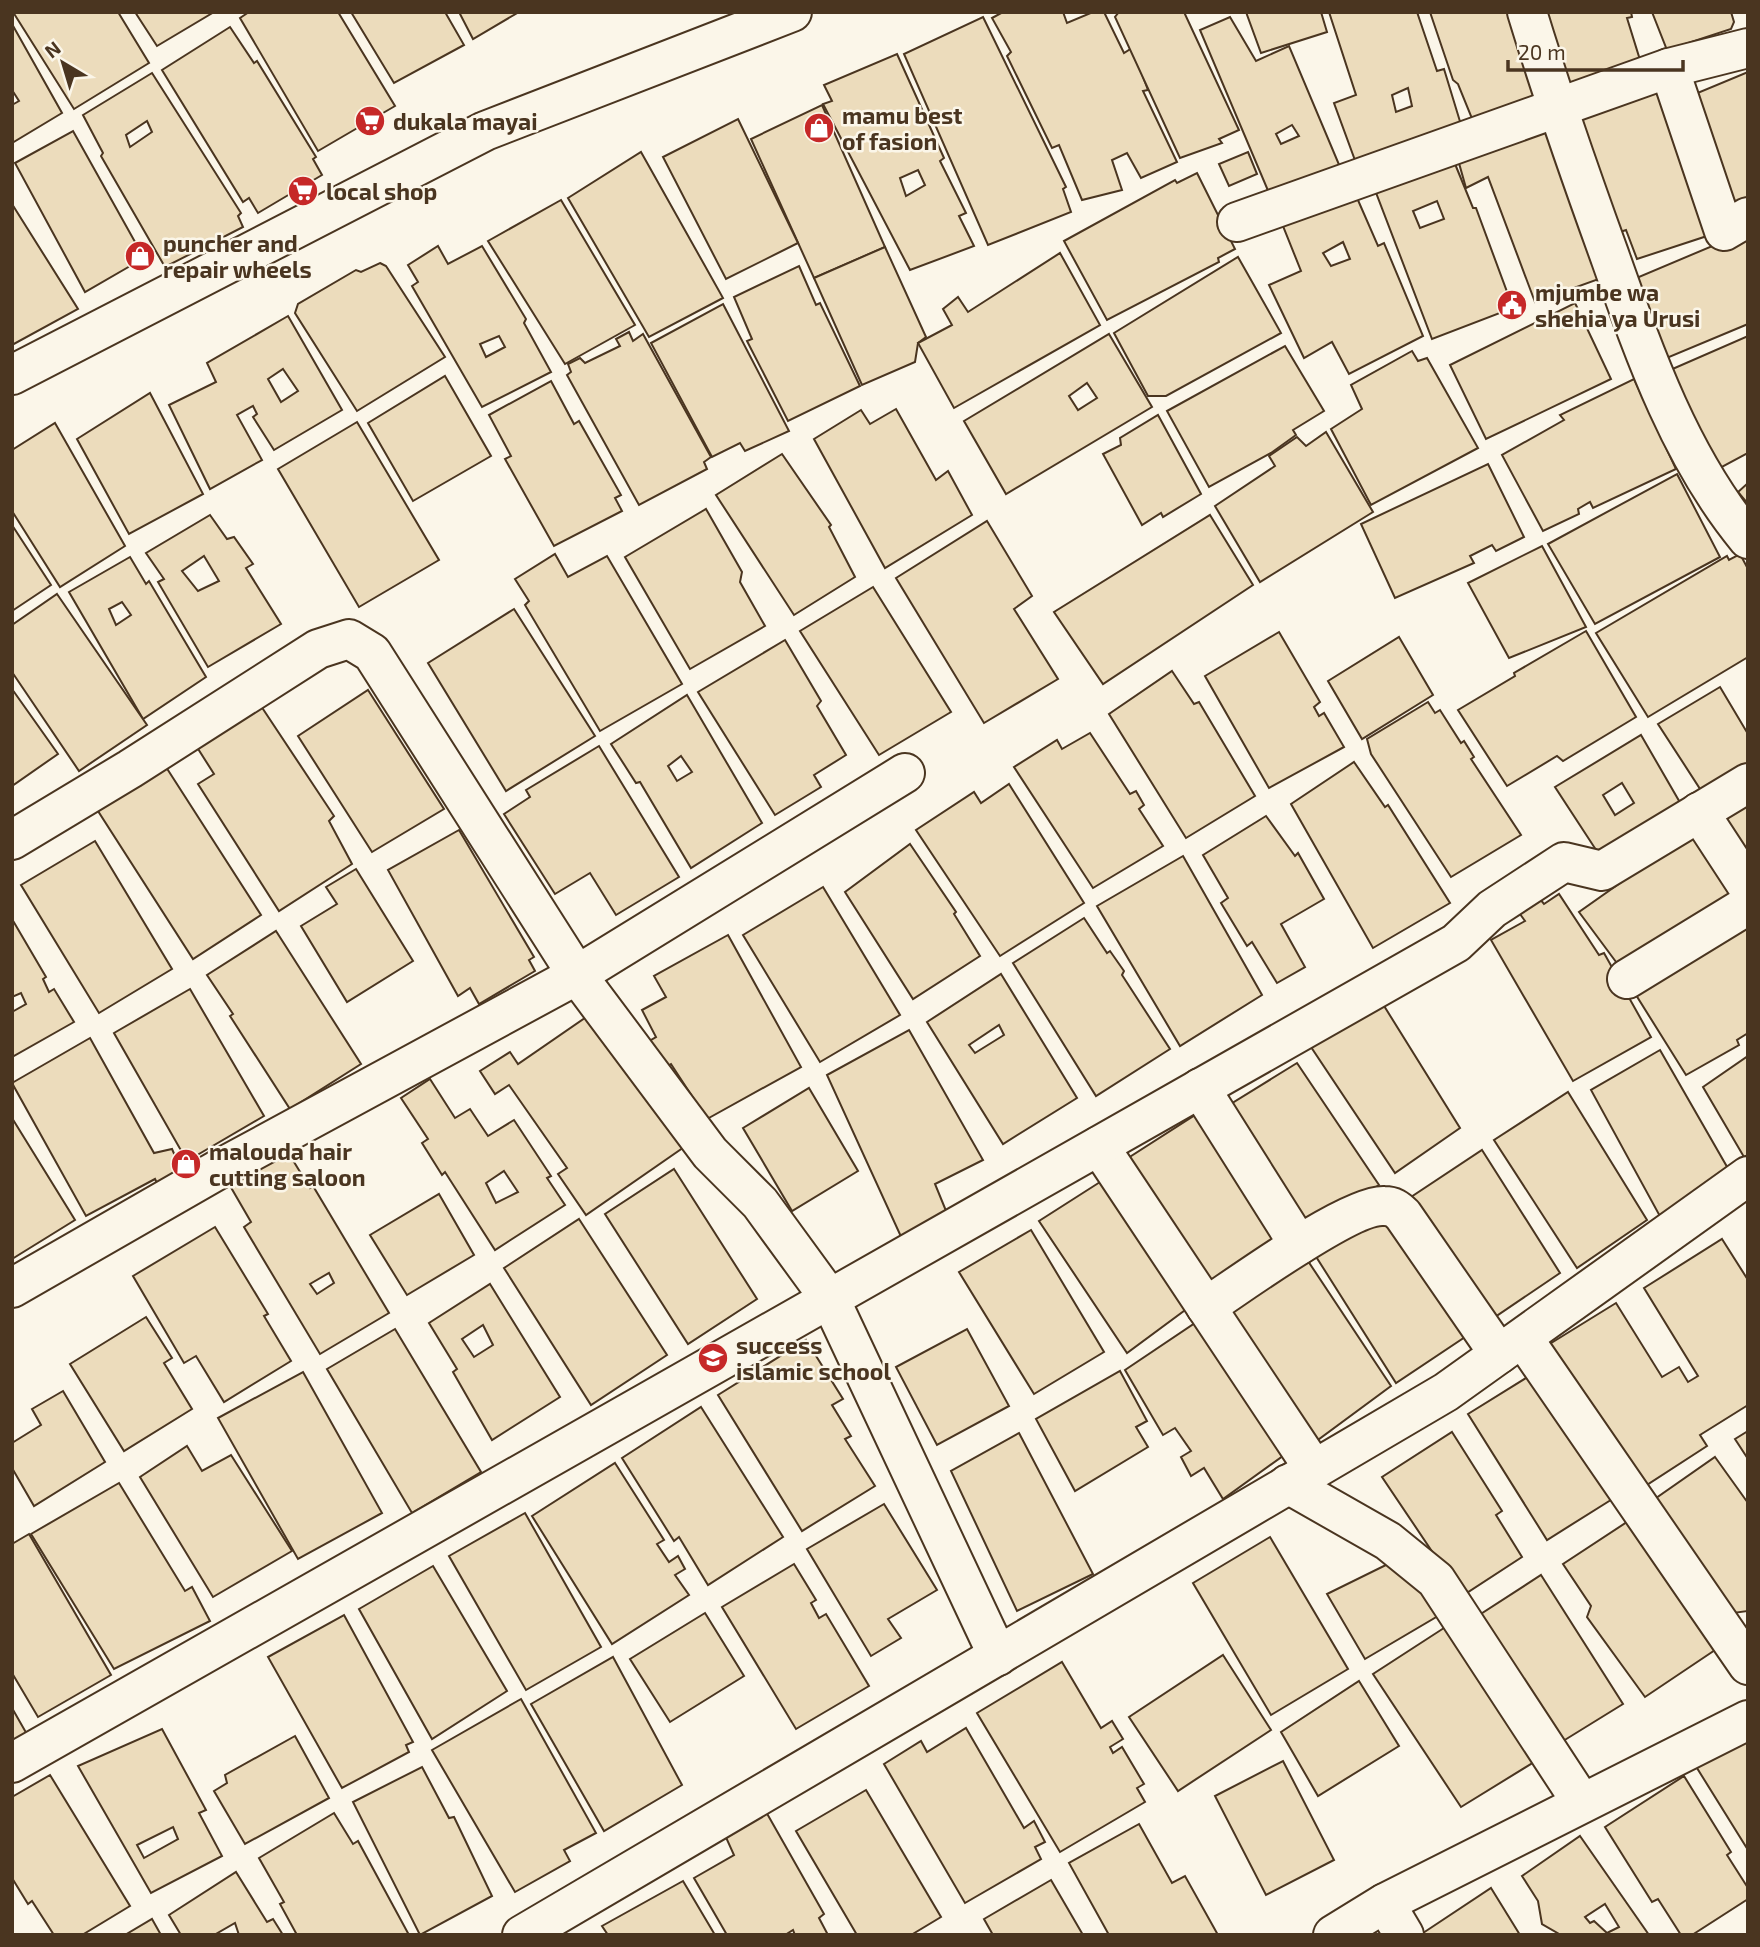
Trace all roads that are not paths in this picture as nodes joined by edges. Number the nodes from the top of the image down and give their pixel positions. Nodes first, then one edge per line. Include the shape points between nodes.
1 (792, 12) edge
2 (1527, 12) edge
3 (1748, 48) edge
4 (1669, 68) junction
5 (1557, 108) junction
6 (1748, 217) edge
7 (1237, 222) dead end
8 (12, 375) edge
9 (1748, 539) edge
10 (905, 773) dead end
11 (1748, 783) edge
12 (1699, 812) junction
13 (12, 840) edge
14 (1748, 887) edge
15 (1748, 905) edge
16 (576, 975) junction
17 (1627, 979) dead end
18 (1200, 1088) junction
19 (1099, 1146) junction
20 (1748, 1176) edge
21 (1299, 1245) junction
22 (12, 1288) edge
23 (830, 1298) junction
24 (1206, 1307) junction
25 (1511, 1346) junction
26 (1301, 1477) junction
27 (998, 1656) junction
28 (1748, 1665) edge
29 (1748, 1720) edge
30 (12, 1763) edge
31 (1582, 1803) junction
32 (1394, 1919) edge
33 (522, 1935) edge
34 (1333, 1935) edge

1 - 8 street via 485,131
2 - 5 street
3 - 4 street
4 - 5 street
4 - 6 street via 1724,231
5 - 7 street
5 - 9 street via 1637,333 1673,416 1721,507
10 - 16 street
11 - 12 street
12 - 14 street
12 - 18 street via 1602,870 1564,862 1492,909 1457,943
13 - 16 street via 318,649 349,639 372,653
15 - 17 street
16 - 22 street via 221,1168
16 - 23 street via 710,1153 760,1203
18 - 19 street
18 - 21 street
19 - 23 street
19 - 24 street
20 - 25 street
21 - 24 street
21 - 25 street via 1367,1209 1395,1208
23 - 27 street
23 - 30 street
24 - 26 street
25 - 26 street via 1446,1392
25 - 28 street
26 - 27 street
26 - 31 street via 1436,1580
27 - 33 street
29 - 31 street
31 - 32 street
32 - 34 street

